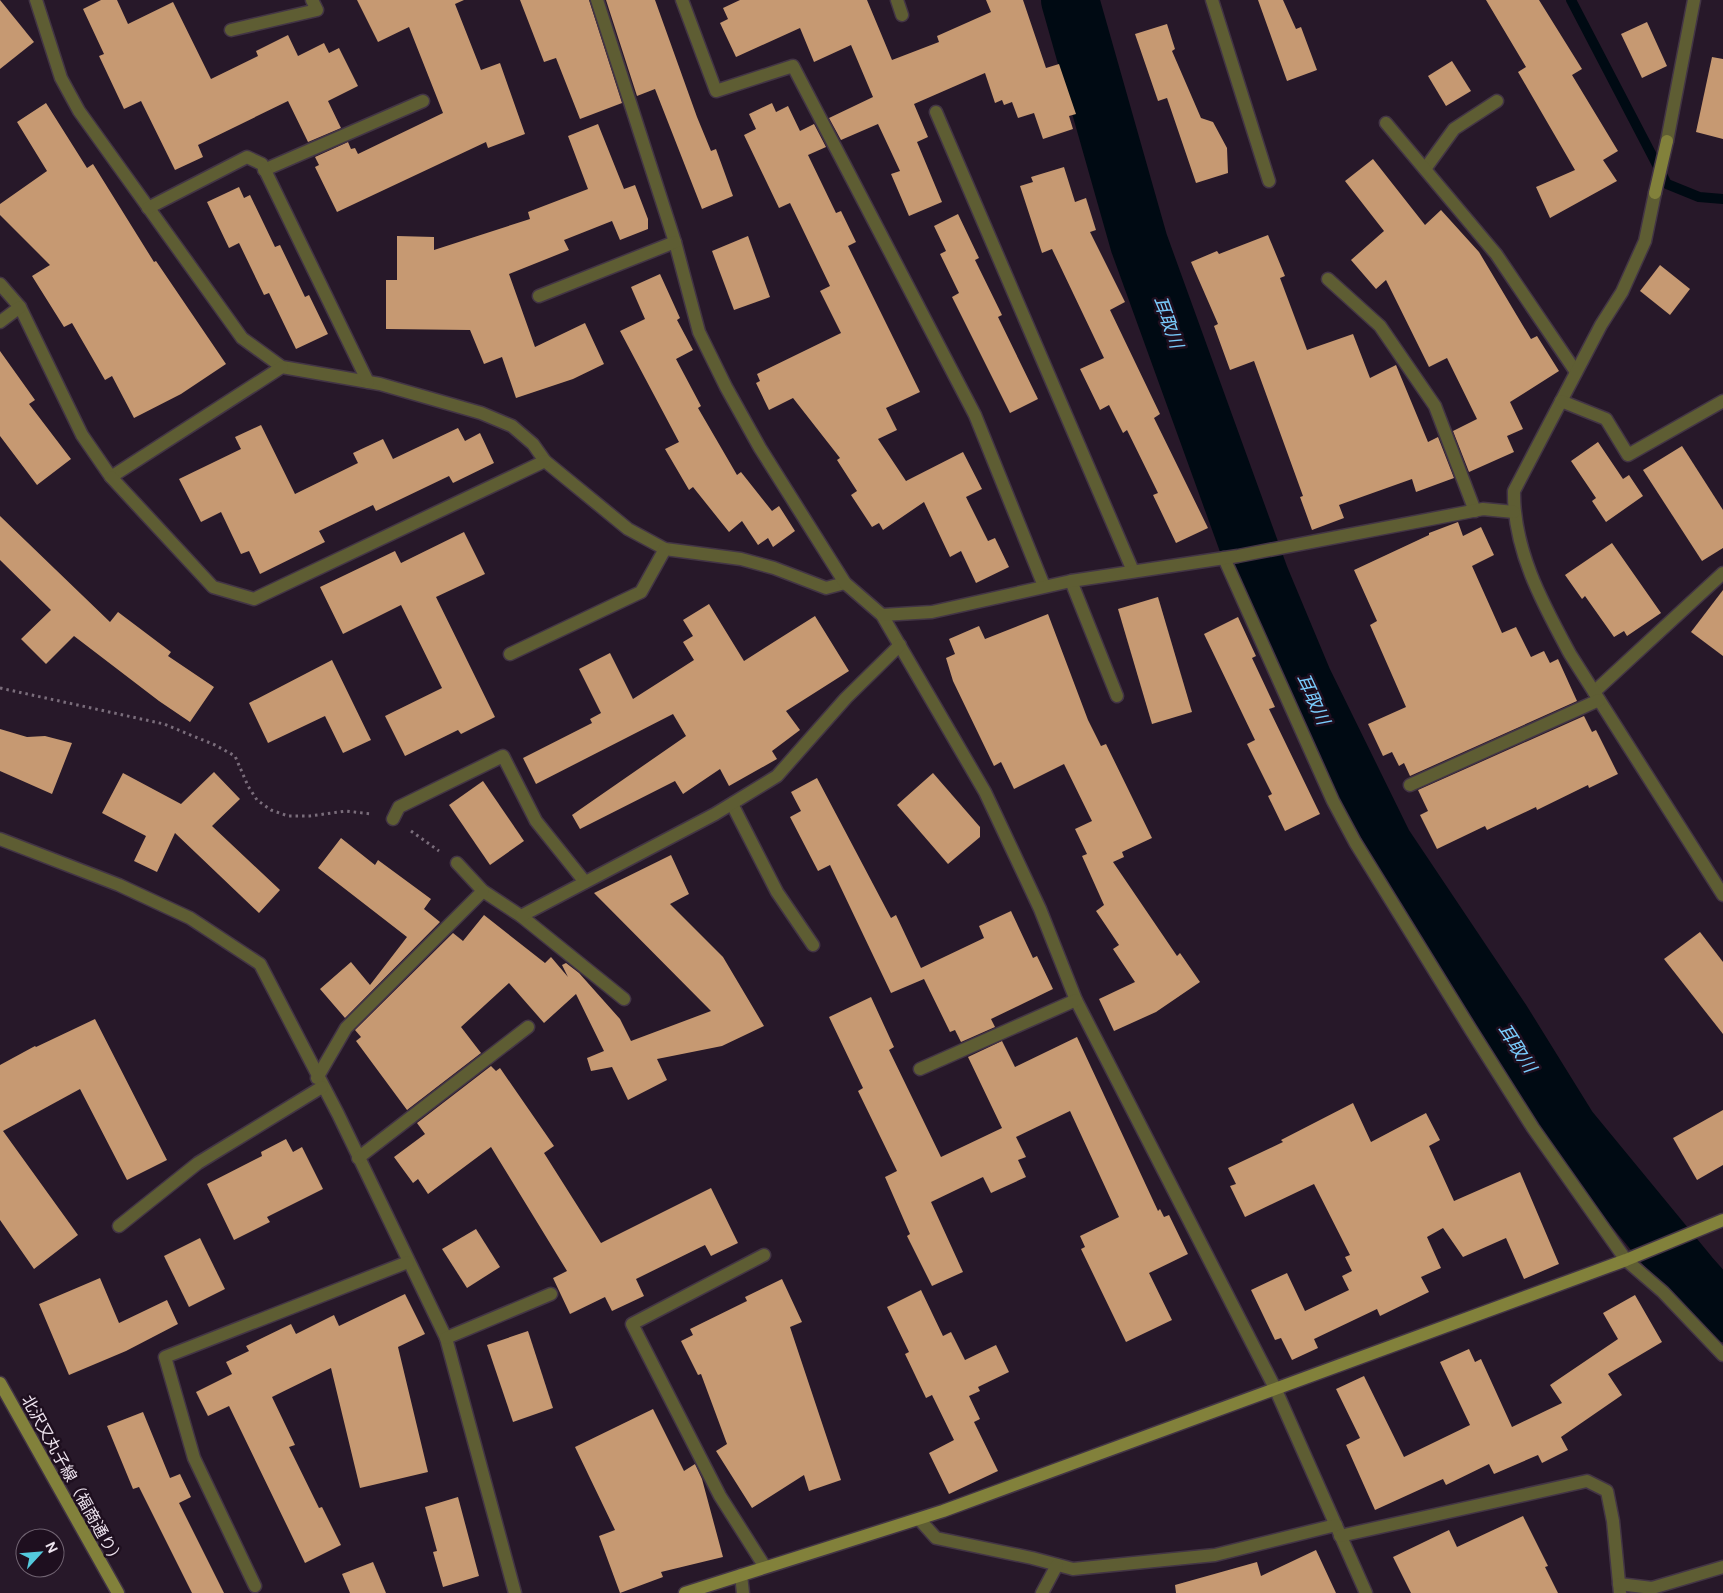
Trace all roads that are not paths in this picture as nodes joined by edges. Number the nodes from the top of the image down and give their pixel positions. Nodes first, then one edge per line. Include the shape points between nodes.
1 (36, 0) edge
2 (312, 0) edge
3 (596, 0) edge
4 (682, 0) edge
5 (897, 0) edge
6 (1212, 0) edge
7 (1694, 0) edge
8 (902, 16) dead end
9 (231, 30) dead end
10 (423, 101) dead end
11 (1497, 101) dead end
12 (936, 112) dead end
13 (1386, 123) dead end
14 (1425, 169) junction
15 (264, 170) junction
16 (1269, 181) dead end
17 (148, 208) junction
18 (675, 242) junction
19 (1328, 279) dead end
20 (0, 284) edge
21 (539, 296) dead end
22 (20, 308) junction
23 (0, 322) edge
24 (282, 367) junction
25 (1576, 372) junction
26 (368, 382) junction
27 (1561, 401) junction
28 (1723, 401) edge
29 (545, 461) junction
30 (111, 477) junction
31 (1475, 511) junction
32 (1514, 512) junction
33 (665, 549) junction
34 (1224, 558) junction
35 (1133, 571) junction
36 (1723, 573) edge
37 (1071, 581) junction
38 (845, 583) junction
39 (1044, 586) junction
40 (882, 615) junction
41 (900, 645) junction
42 (510, 654) dead end
43 (1117, 696) dead end
44 (1597, 696) junction
45 (1410, 785) dead end
46 (732, 804) junction
47 (393, 819) road end
48 (0, 839) edge
49 (457, 863) road end
50 (585, 882) junction
51 (483, 891) junction
52 (1723, 895) edge
53 (521, 916) junction
54 (813, 945) dead end
55 (624, 999) dead end
56 (1076, 1000) junction
57 (528, 1026) dead end
58 (920, 1069) dead end
59 (320, 1083) junction
60 (358, 1158) junction
61 (1723, 1220) edge
62 (119, 1226) dead end
63 (764, 1255) dead end
64 (1629, 1258) junction
65 (408, 1262) junction
66 (551, 1294) dead end
67 (446, 1338) junction
68 (1723, 1355) edge
69 (0, 1383) edge
70 (1275, 1388) junction
71 (919, 1519) junction
72 (1338, 1530) junction
73 (1057, 1565) junction
74 (765, 1567) junction
75 (1723, 1567) edge
76 (741, 1575) junction
77 (255, 1586) dead end
78 (1620, 1589) edge
79 (118, 1593) edge
80 (515, 1593) edge
81 (685, 1593) edge
82 (743, 1593) edge
83 (1042, 1593) edge
84 (1366, 1593) edge

1 - 17 street via 61,78 78,111
2 - 9 street via 317,10
3 - 18 street
4 - 39 street via 716,90 793,66 976,415
5 - 8 street
6 - 16 street
7 - 25 street via 1645,241 1622,292
10 - 15 street
11 - 14 street via 1454,129
12 - 35 street
13 - 14 street
14 - 25 street via 1496,254
15 - 17 street via 262,164 247,157
15 - 26 street
17 - 24 street via 242,338
18 - 21 street
18 - 38 street via 699,332 726,387 760,448
19 - 31 street via 1380,326 1435,406
20 - 22 street
22 - 23 street
22 - 30 street via 82,435
24 - 26 street
24 - 30 street
25 - 27 street
26 - 29 street via 481,413 512,426 533,444
27 - 28 street via 1606,419 1628,455
27 - 32 street via 1514,491
29 - 30 street via 254,599 213,586
29 - 33 street via 628,529
31 - 32 street
31 - 34 street
32 - 44 street via 1530,575 1549,616
33 - 38 street via 741,558 826,588
33 - 42 street via 641,592
34 - 35 street
34 - 64 street via 1355,842 1533,1128
35 - 37 street
36 - 44 street
37 - 39 street
37 - 43 street
38 - 40 street
39 - 40 street via 932,612
40 - 41 street
41 - 46 street via 846,698 777,776
41 - 56 street via 985,792 1040,909
44 - 45 street
44 - 52 street
46 - 50 street
46 - 54 street via 777,892
47 - 50 street via 399,807 503,756 536,821
48 - 59 street via 119,884 190,918 260,964
49 - 51 street
50 - 53 street
51 - 53 street
51 - 59 street via 346,1028
53 - 55 street
56 - 58 street
56 - 70 street
57 - 60 street
59 - 60 street
59 - 62 street via 198,1163
60 - 65 street
61 - 64 street
63 - 74 street via 632,1324 720,1496
64 - 68 street
64 - 70 street
65 - 67 street
65 - 77 street via 165,1357 194,1458
66 - 67 street
67 - 80 street
69 - 79 street, 北沢又丸子線（福商通り）
70 - 71 street
70 - 72 street
71 - 73 street via 936,1538
71 - 74 street
72 - 73 street via 1215,1555 1073,1569
72 - 78 street via 1587,1481 1607,1491
72 - 84 street
73 - 83 street
74 - 76 street
75 - 78 street via 1652,1588
76 - 81 street
76 - 82 street

